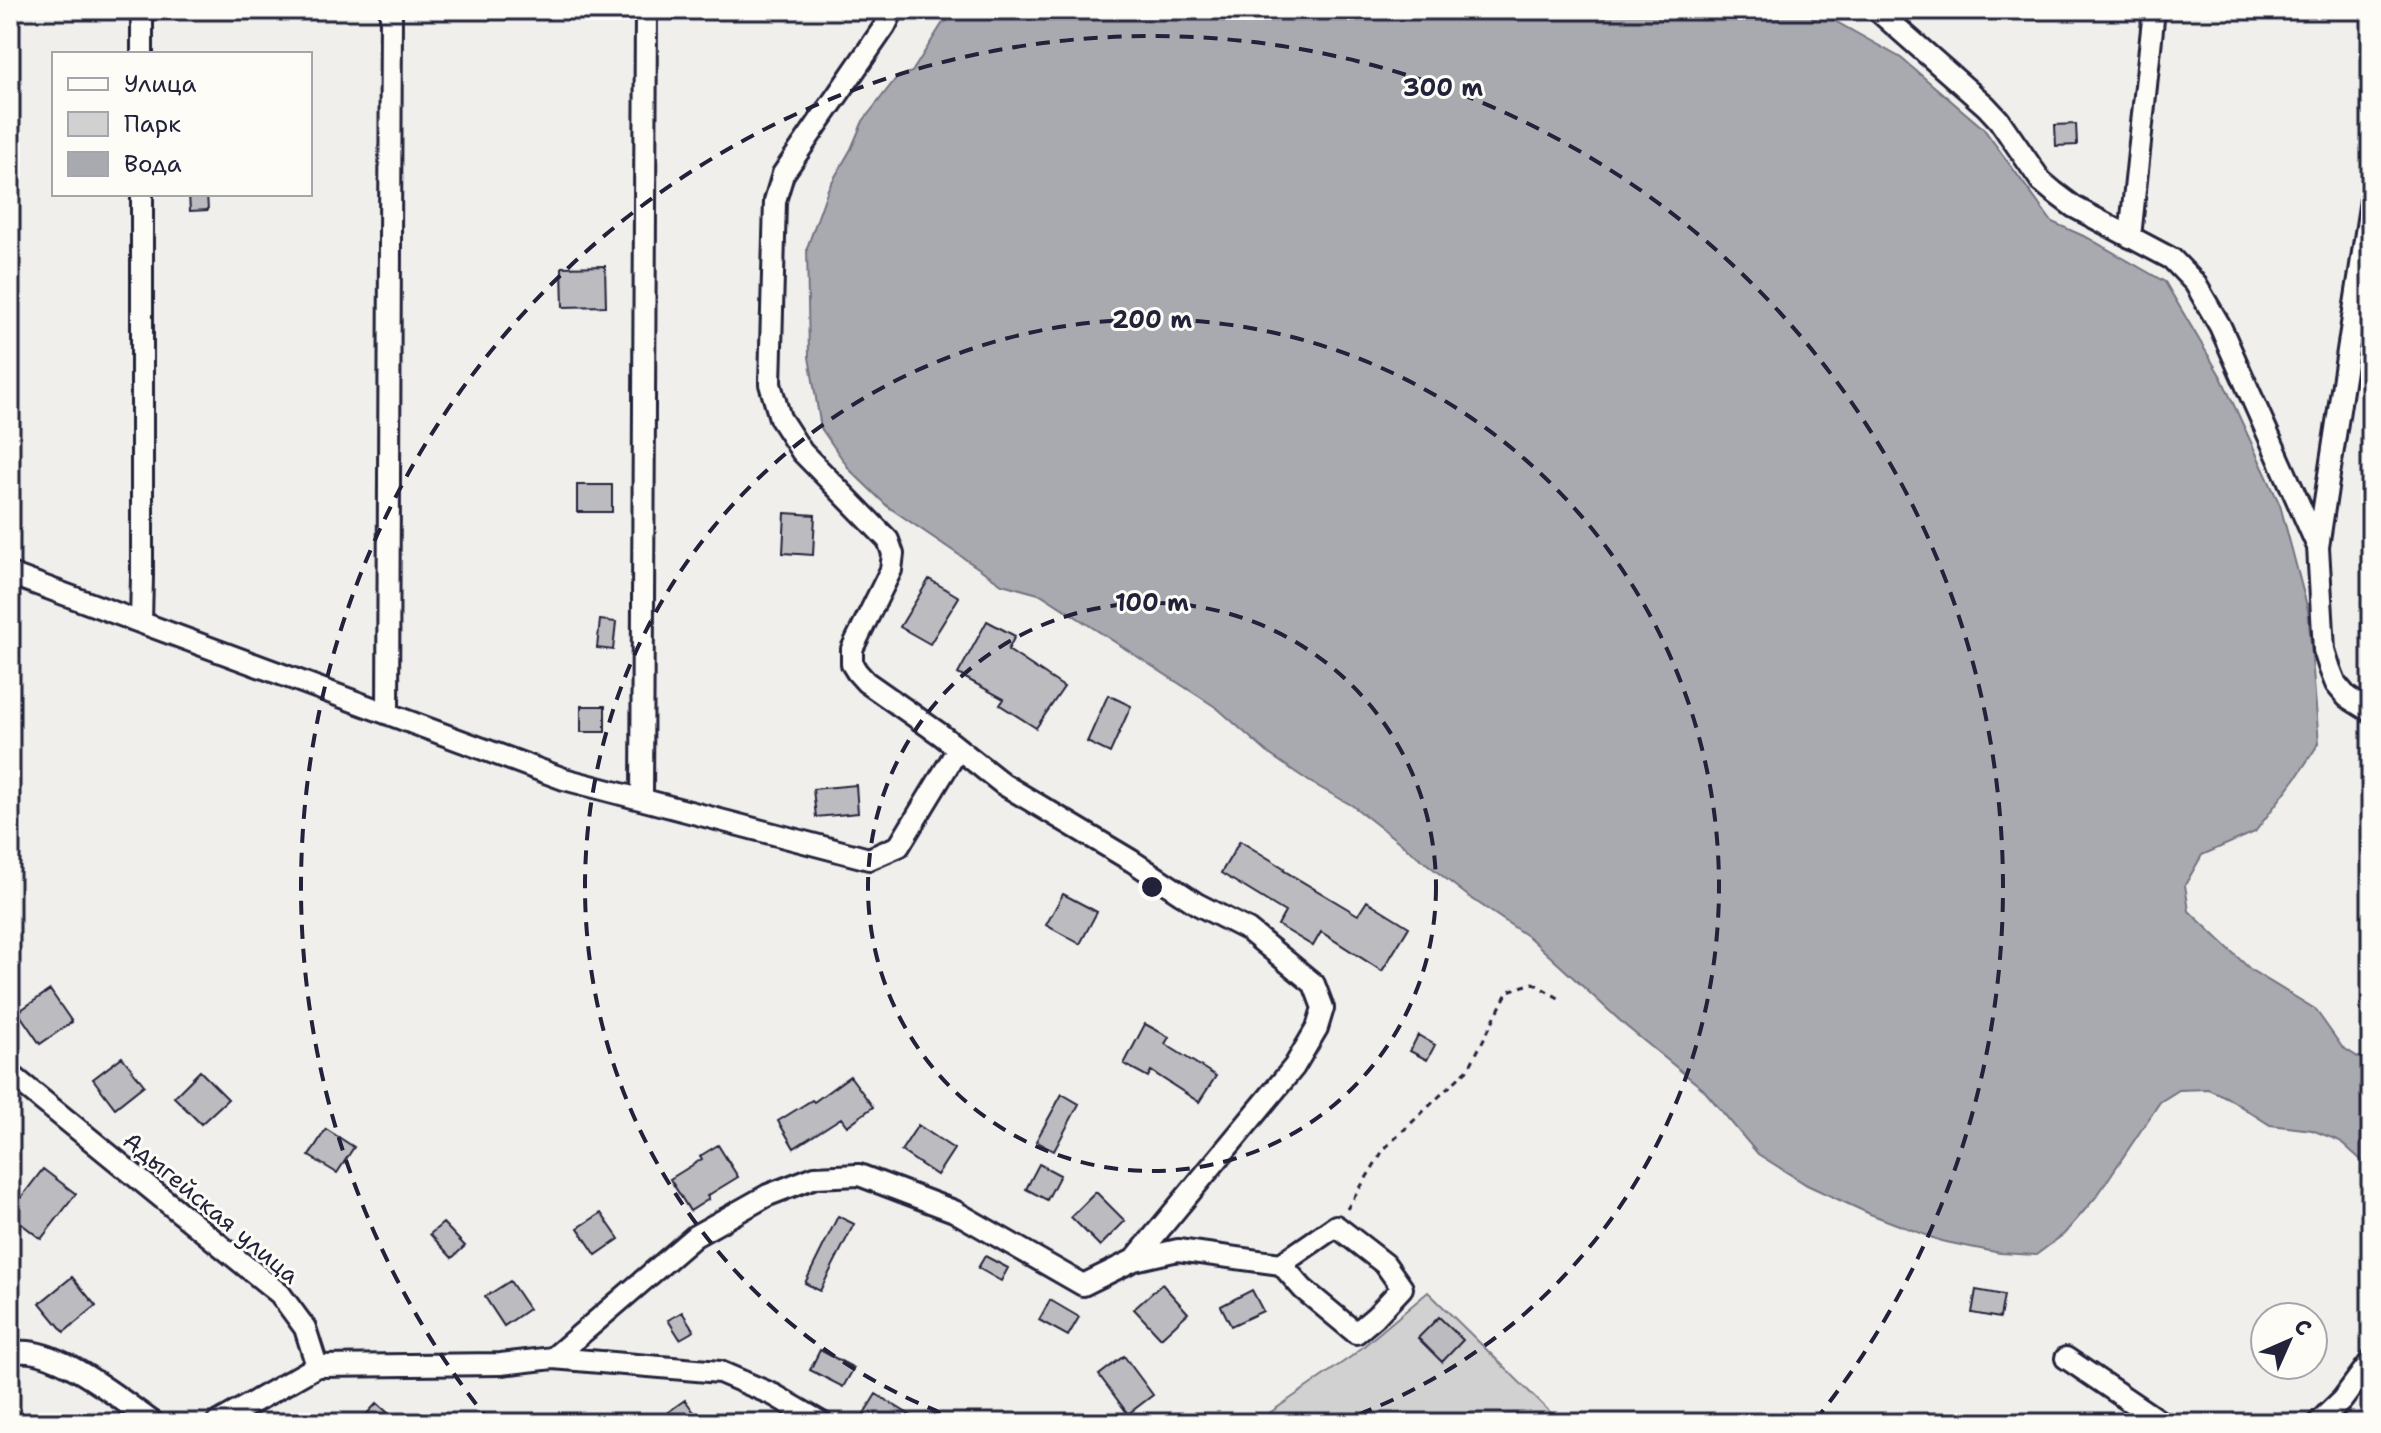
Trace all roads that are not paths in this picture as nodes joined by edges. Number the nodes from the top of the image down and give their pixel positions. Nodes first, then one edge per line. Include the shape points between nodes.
1 (142, 10) edge
2 (391, 10) edge
3 (646, 10) edge
4 (893, 10) edge
5 (1877, 10) edge
6 (2154, 10) edge
7 (1898, 18) edge
8 (142, 52) edge
9 (142, 196) edge
10 (2371, 200) edge
11 (2130, 237) junction
12 (2318, 547) junction
13 (10, 574) edge
14 (141, 622) junction
15 (2371, 712) edge
16 (388, 714) junction
17 (958, 749) junction
18 (642, 799) junction
19 (10, 1074) edge
20 (1134, 1260) junction
21 (1281, 1264) junction
22 (10, 1354) edge
23 (553, 1358) junction
24 (2066, 1358) dead end
25 (2371, 1361) edge
26 (317, 1366) junction
27 (154, 1423) edge
28 (217, 1423) edge
29 (822, 1423) edge
30 (2162, 1423) edge
31 (2318, 1423) edge

1 - 8 street
2 - 16 street
3 - 18 street
4 - 17 street via 783,174 775,201 770,384 780,418 802,452 888,540 893,554 891,570 852,649 852,664 866,682
5 - 7 street
6 - 11 street
7 - 11 street via 1999,120 2041,181 2074,207
9 - 14 street
10 - 12 street
11 - 12 street via 2172,259 2195,283 2220,326
12 - 15 street via 2324,650 2330,669 2347,697
13 - 14 street
14 - 16 street
16 - 18 street via 564,779
17 - 18 street via 899,846 869,859
17 - 20 street via 1003,784 1248,930 1314,984 1323,1008 1294,1067
19 - 26 street, Адыгейская улица via 280,1294 305,1328
20 - 21 street via 1178,1250
20 - 23 street via 1083,1285 954,1211 859,1175 815,1177 768,1195 695,1236
21 - 21 street via 1336,1226 1385,1264 1402,1288 1356,1333
22 - 27 street via 53,1357
23 - 26 street via 501,1364
23 - 29 street via 720,1372
24 - 30 street
25 - 31 street
26 - 28 street

